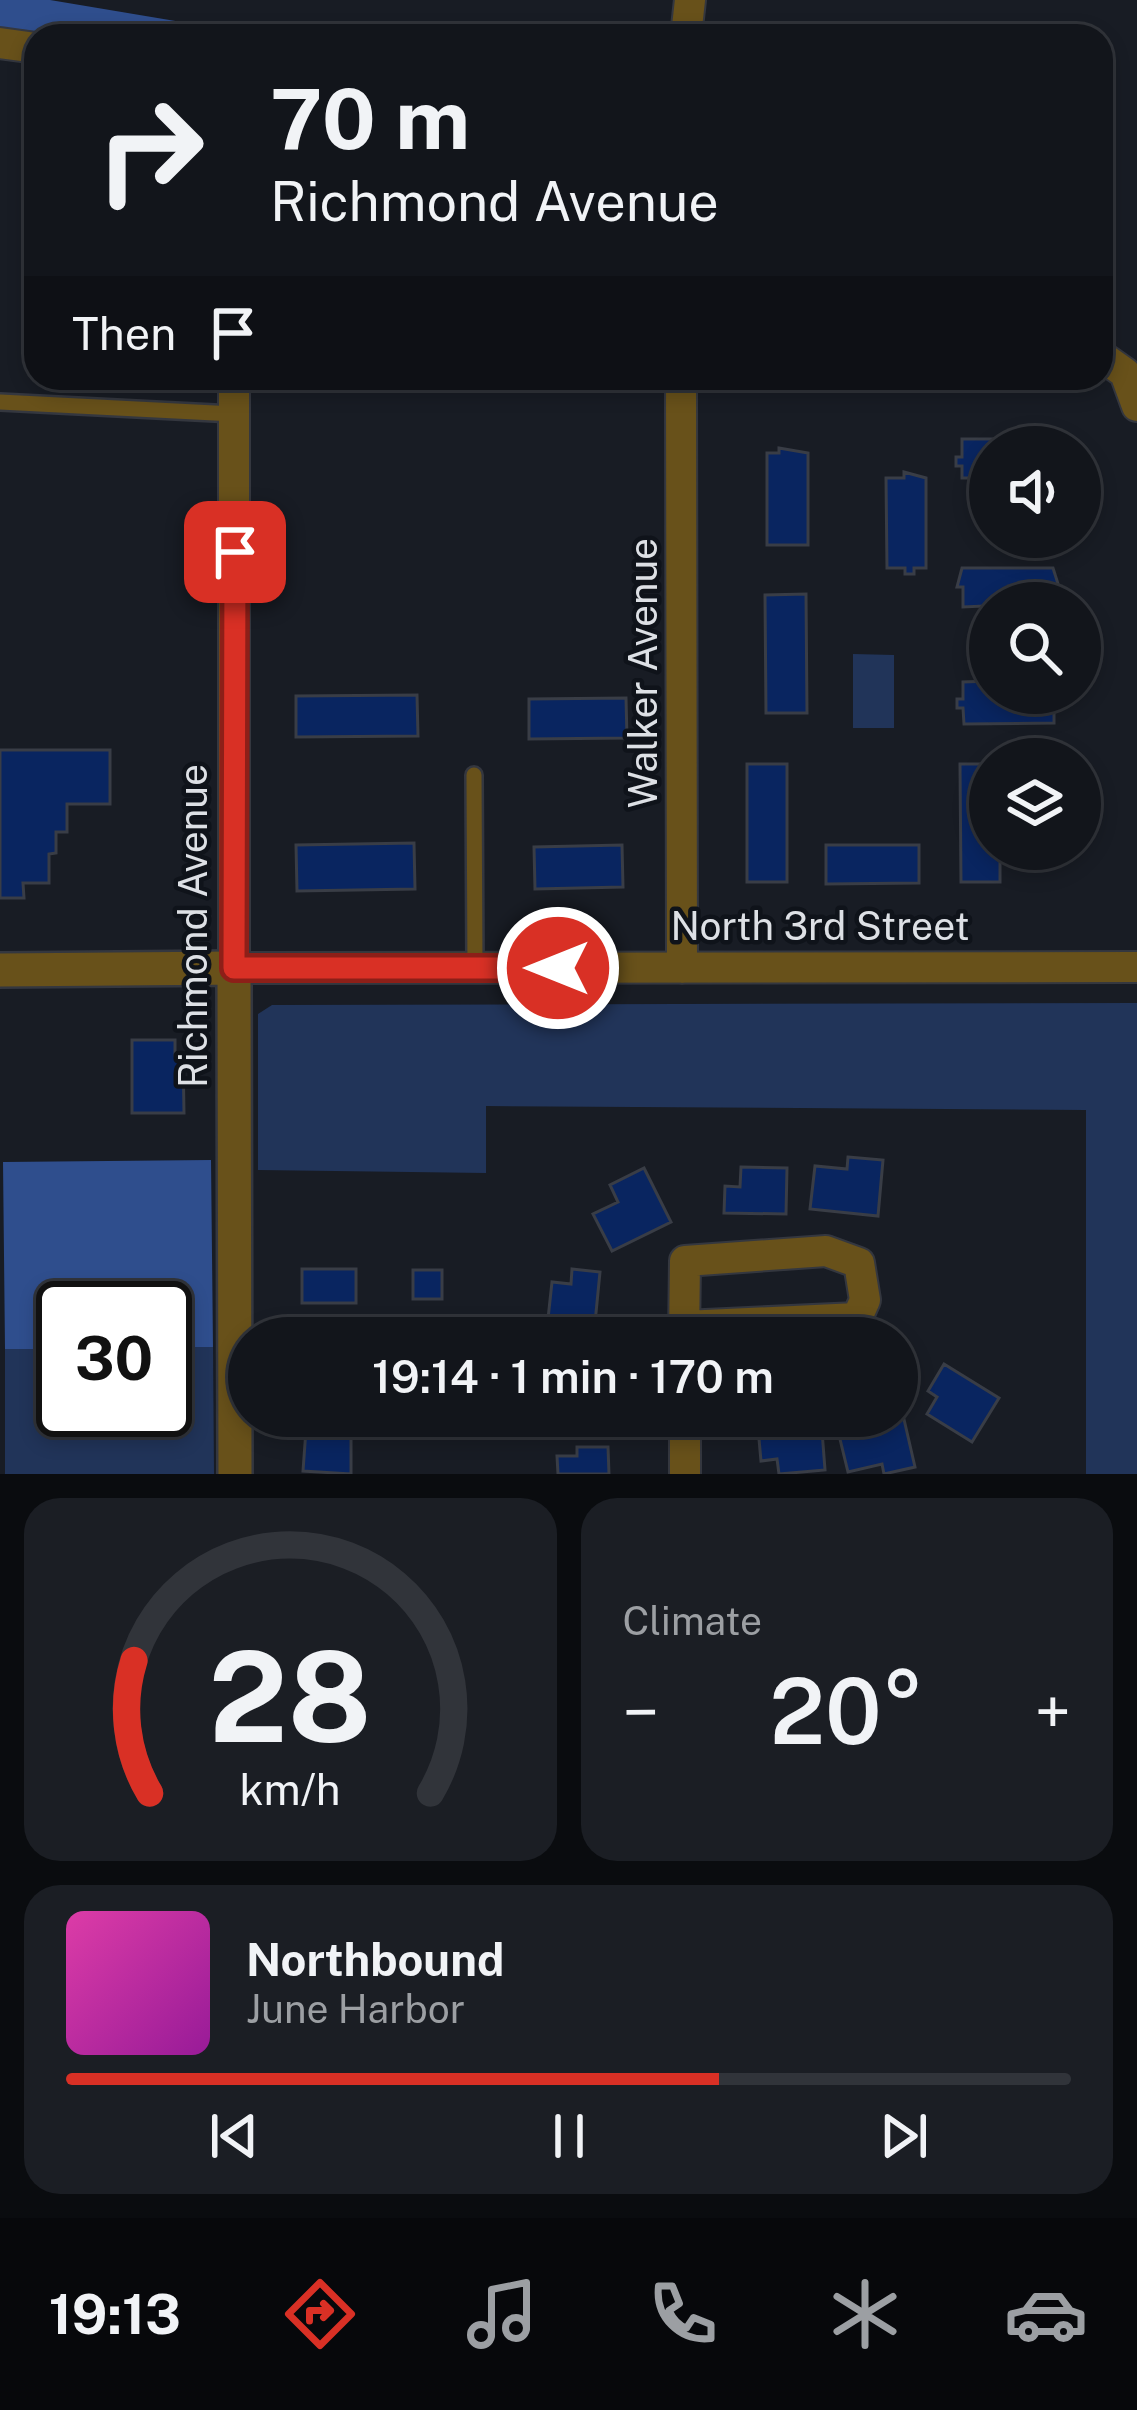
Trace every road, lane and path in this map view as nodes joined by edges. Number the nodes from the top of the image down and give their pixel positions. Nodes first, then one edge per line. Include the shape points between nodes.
1 (1113, 364) edge
2 (234, 390) edge
3 (681, 390) edge
4 (0, 402) edge
5 (1137, 406) edge
6 (234, 414) junction
7 (474, 775) dead end
8 (1137, 967) edge
9 (234, 968) junction
10 (475, 968) junction
11 (682, 968) junction
12 (0, 970) edge
13 (684, 1332) edge
14 (685, 1437) edge
15 (235, 1474) edge
16 (685, 1474) edge

1 - 5 street
2 - 6 street, Richmond Avenue
3 - 11 street, Walker Avenue
4 - 6 lane
6 - 9 street, Richmond Avenue
7 - 10 lane
8 - 11 street, North 3rd Street
9 - 10 street, North 3rd Street
9 - 12 street, North 3rd Street
9 - 15 street, Richmond Avenue
10 - 11 street, North 3rd Street
13 - 13 street via 685,1261 826,1251 859,1263 865,1300 857,1318
14 - 16 street

